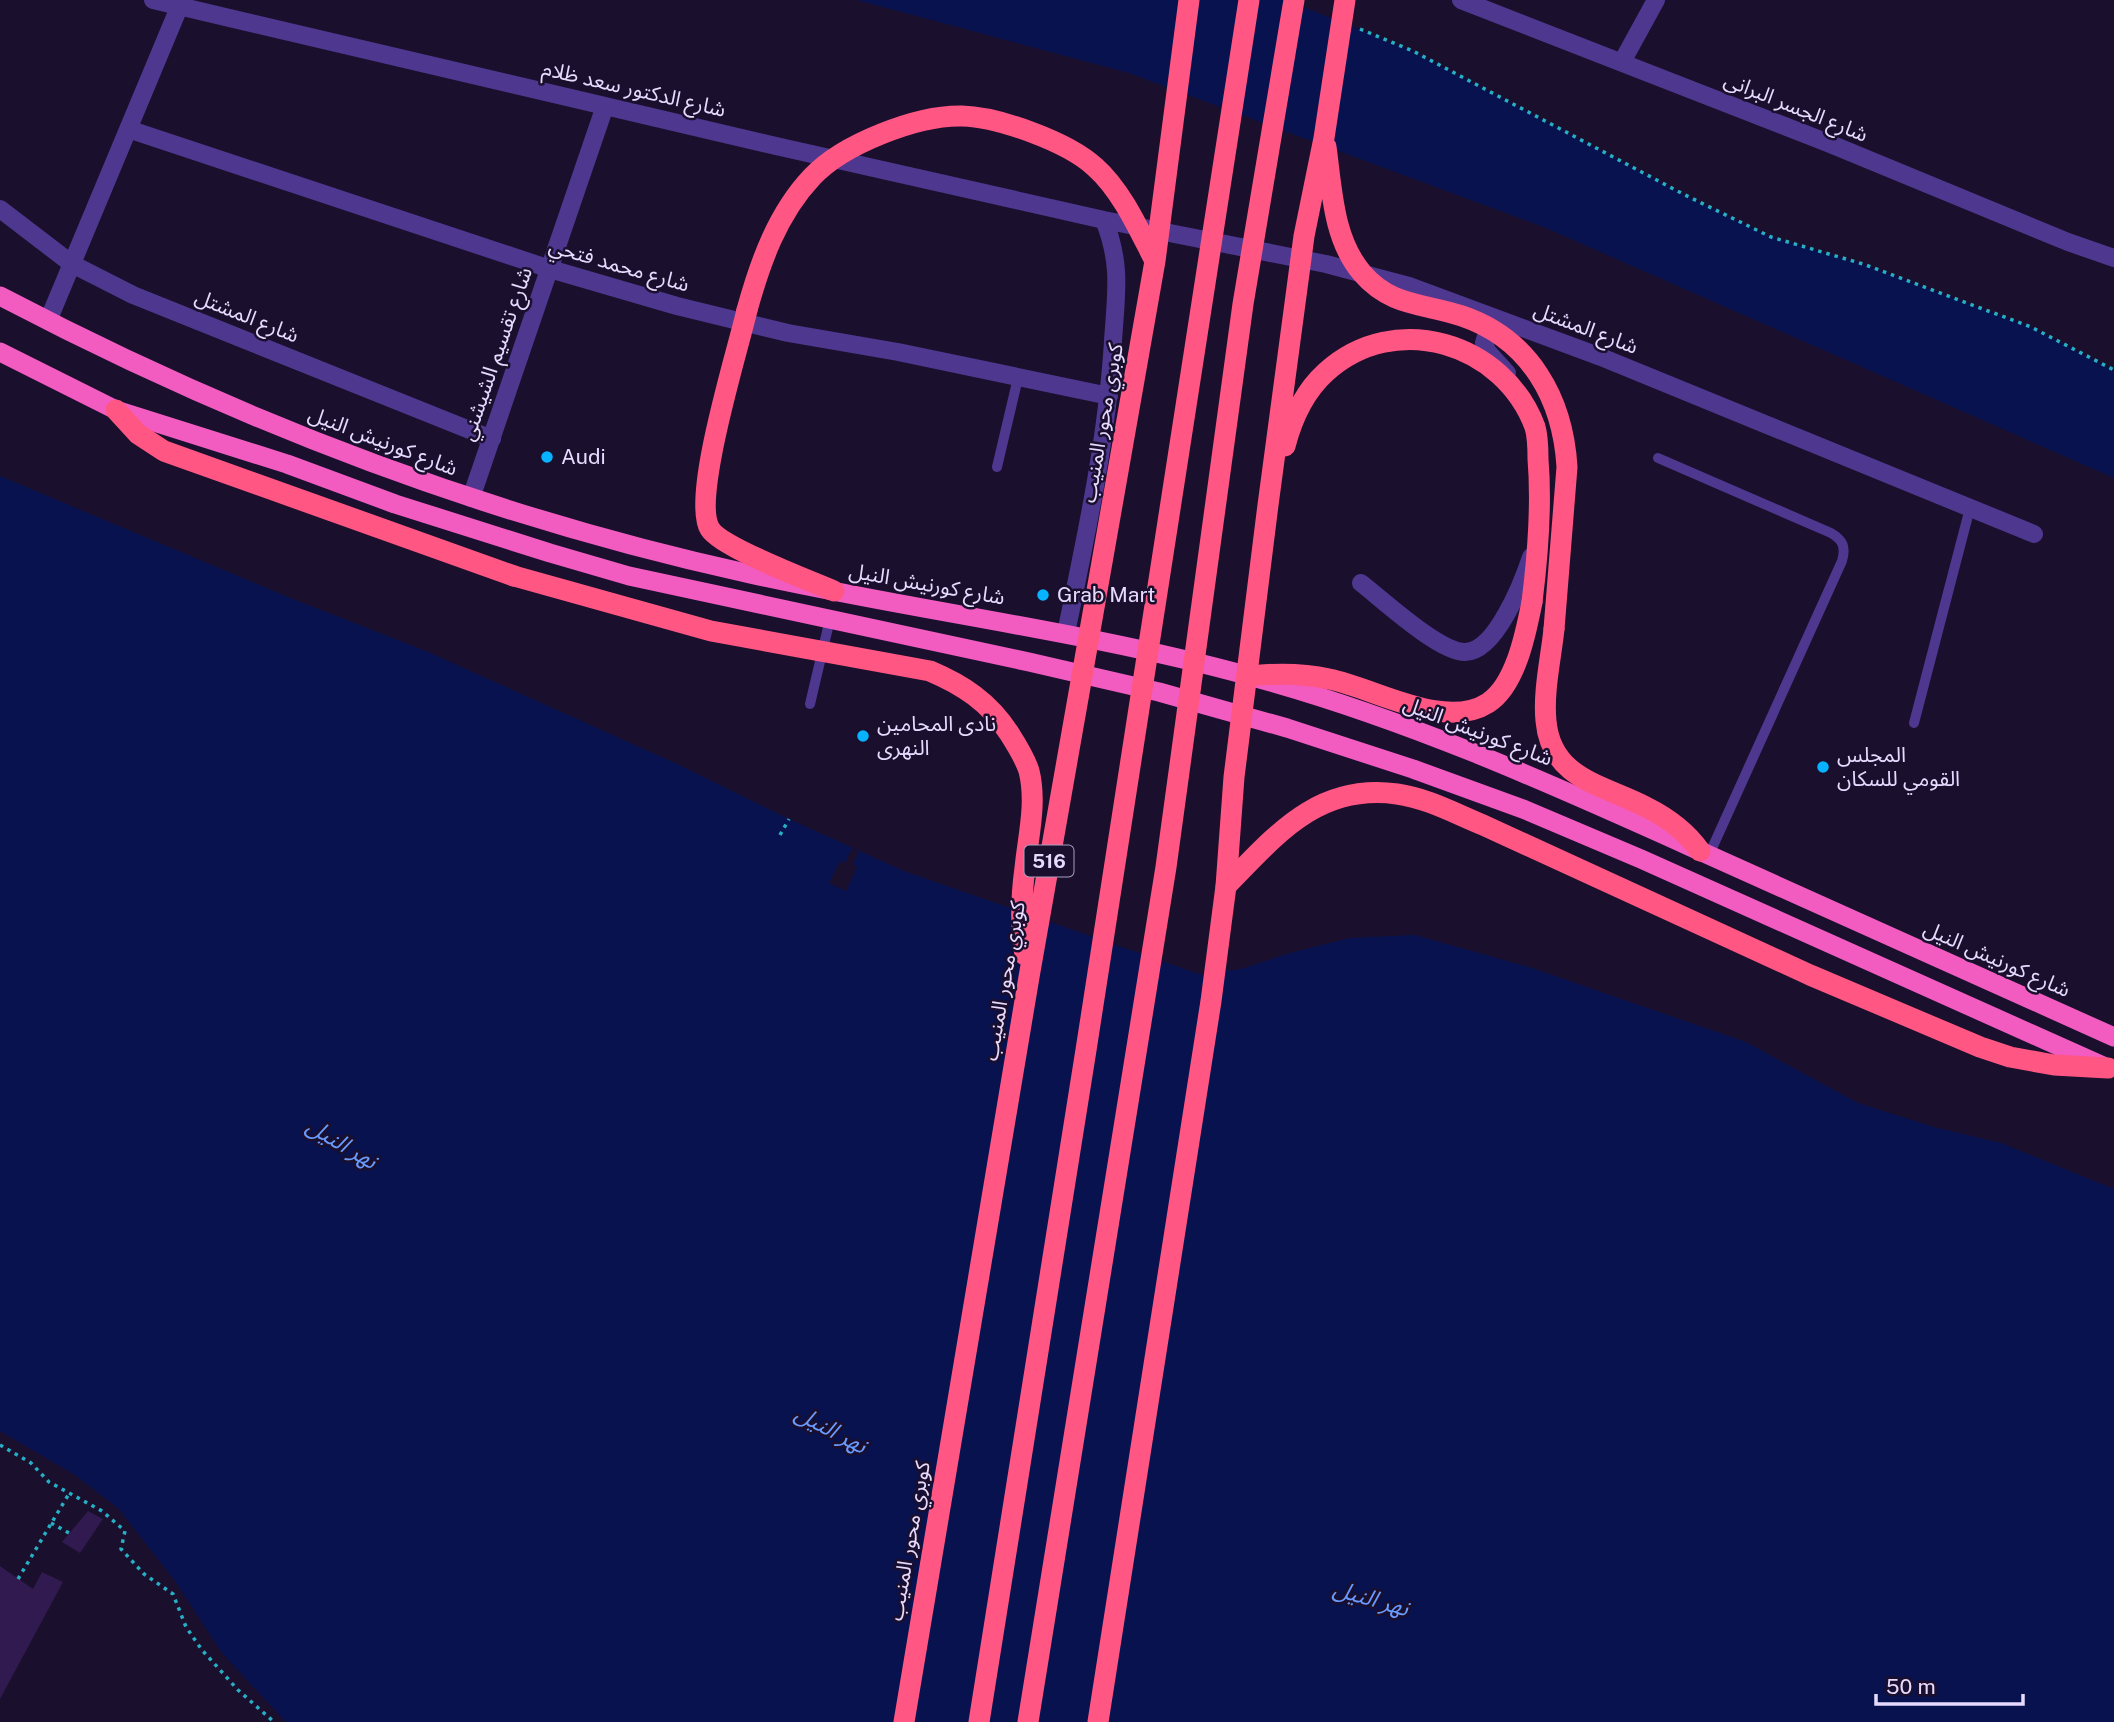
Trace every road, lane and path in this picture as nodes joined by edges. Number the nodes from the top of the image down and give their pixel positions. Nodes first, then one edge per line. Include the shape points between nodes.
1 (153, 0) edge
2 (1189, 0) edge
3 (1249, 0) edge
4 (1294, 0) edge
5 (1345, 0) edge
6 (1461, 0) edge
7 (1656, 0) edge
8 (180, 5) junction
9 (1350, 25) dead end
10 (1622, 62) junction
11 (605, 106) junction
12 (128, 129) junction
13 (1324, 138) junction
14 (0, 209) edge
15 (1104, 220) junction
16 (2114, 258) edge
17 (1156, 261) junction
18 (72, 264) junction
19 (550, 269) junction
20 (0, 296) edge
21 (745, 316) junction
22 (1492, 317) junction
23 (48, 321) junction
24 (0, 352) edge
25 (2114, 370) edge
26 (1018, 378) junction
27 (1110, 396) junction
28 (116, 410) junction
29 (492, 439) junction
30 (1658, 458) dead end
31 (997, 467) dead end
32 (471, 498) junction
33 (1268, 505) junction
34 (1970, 508) junction
35 (2034, 534) dead end
36 (1361, 583) dead end
37 (834, 591) junction
38 (830, 619) junction
39 (1066, 633) junction
40 (1250, 676) junction
41 (810, 704) dead end
42 (1914, 723) dead end
43 (789, 819) dead end
44 (780, 835) dead end
45 (1705, 853) junction
46 (1226, 886) junction
47 (1029, 977) junction
48 (2114, 1037) edge
49 (2111, 1069) edge
50 (0, 1445) edge
51 (70, 1492) junction
52 (51, 1523) junction
53 (69, 1533) dead end
54 (18, 1579) dead end
55 (274, 1722) edge
56 (904, 1722) edge
57 (979, 1722) edge
58 (1028, 1722) edge
59 (1098, 1722) edge

1 - 8 street, شارع الدكتور سعد ظلام
2 - 17 highway, كوبري محور المنيب / 516, bridge
3 - 57 highway, bridge
4 - 58 highway, bridge via 1243,304 1164,880
5 - 13 highway, bridge
6 - 10 street, شارع الجسر البرانى
7 - 10 street
8 - 11 street, شارع الدكتور سعد ظلام
8 - 12 street
9 - 25 path via 1413,51 1771,237 1863,264 2031,327
10 - 16 street, شارع الجسر البرانى
11 - 15 street, شارع الدكتور سعد ظلام
11 - 19 street, شارع تقسيم الشيشني
12 - 18 street
12 - 19 street, شارع محمد فتحي
13 - 33 highway, bridge via 1304,236
13 - 45 highway, bridge via 1341,238 1363,274 1396,299 1464,316 1486,327 1524,356 1552,396 1567,467 1545,718 1555,751 1577,776 1676,824
14 - 18 street, شارع المشتل
15 - 22 street, شارع المشتل via 1326,264 1409,286
15 - 27 street via 1117,260
17 - 21 highway, bridge via 1118,195 1095,167 1061,145 1012,126 963,116 922,121 843,153 812,177 769,244
17 - 47 highway, كوبري محور المنيب / 516, bridge
18 - 23 street
18 - 29 street, شارع المشتل via 133,295
19 - 21 street, شارع محمد فتحي
19 - 29 street, شارع تقسيم الشيشني
20 - 23 highway, شارع كورنيش النيل
21 - 26 street, شارع محمد فتحي via 788,333
21 - 37 highway via 708,471 704,508 710,529 726,543
22 - 34 street, شارع المشتل
22 - 36 street via 1485,347 1529,397 1546,470 1535,544 1524,579 1485,644 1464,652 1423,632
23 - 32 highway, شارع كورنيش النيل via 326,445
24 - 28 highway
26 - 27 street, شارع محمد فتحي
26 - 31 lane
27 - 39 street
28 - 38 highway via 550,554 629,576
28 - 47 highway, bridge via 138,434 164,451 514,576 711,631 930,671 957,682 1001,720 1029,771 1032,798 1022,908
29 - 32 street, شارع تقسيم الشيشني
30 - 45 lane via 1831,533 1845,550
32 - 37 highway, شارع كورنيش النيل via 607,539
33 - 40 highway, bridge via 1303,401 1326,372 1357,352 1392,341 1429,340 1464,350 1496,369 1521,397 1536,430 1539,516 1532,602 1523,645 1508,680 1489,702 1462,713 1434,711 1332,679 1277,673
33 - 46 highway, bridge via 1234,777
34 - 35 street, شارع المشتل
34 - 42 lane
37 - 39 highway, شارع كورنيش النيل
38 - 41 lane
38 - 49 highway via 1159,692 1413,769 1641,859
39 - 40 highway, شارع كورنيش النيل
40 - 45 highway, شارع كورنيش النيل via 1419,731 1535,776
43 - 44 path
45 - 48 highway, شارع كورنيش النيل
46 - 49 highway via 1299,816 1330,800 1364,793 1398,794 1483,825 1810,975 1980,1047 2054,1065
46 - 59 highway, bridge
47 - 56 highway, كوبري محور المنيب / 516, bridge
50 - 51 path
51 - 52 path
51 - 55 path via 125,1531 121,1549 144,1574 173,1594 186,1627 202,1650
52 - 53 path
52 - 54 path

